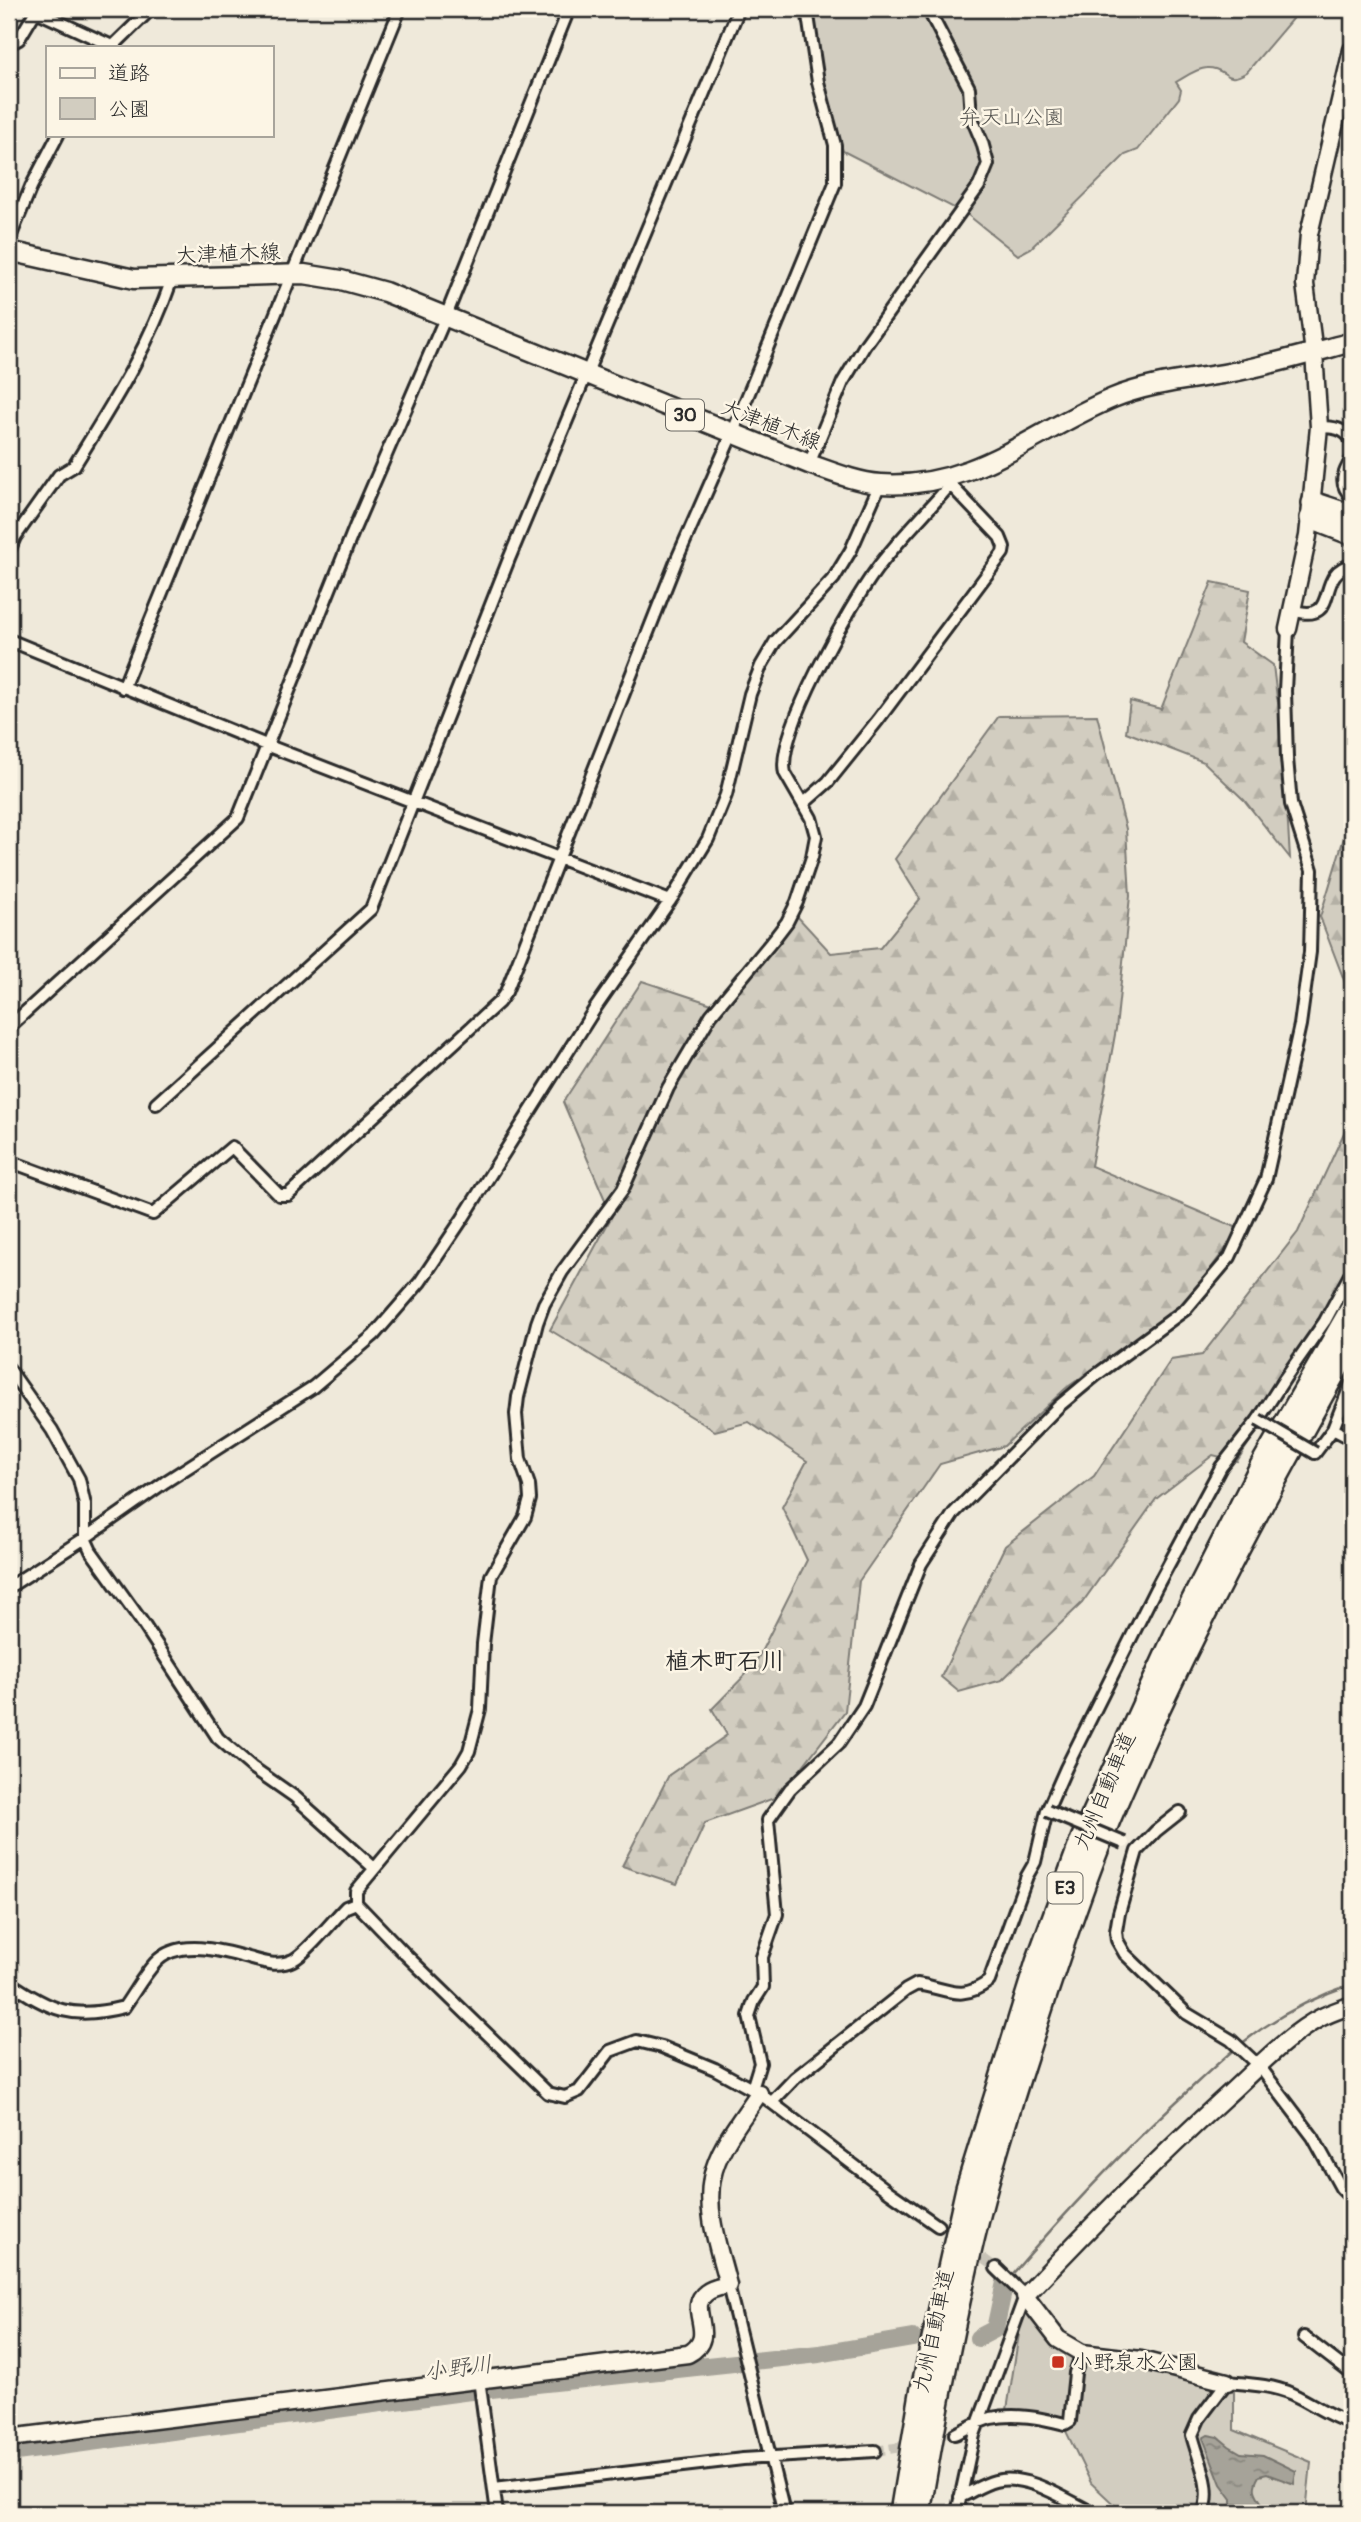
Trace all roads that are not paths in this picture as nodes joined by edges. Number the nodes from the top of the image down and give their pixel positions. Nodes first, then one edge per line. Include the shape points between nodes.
1 (151, 9) edge
2 (400, 9) edge
3 (569, 9) edge
4 (739, 9) edge
5 (807, 9) edge
6 (928, 9) edge
7 (9, 44) edge
8 (110, 46) edge
9 (113, 46) edge
10 (1352, 50) edge
11 (57, 136) edge
12 (9, 240) edge
13 (9, 251) edge
14 (292, 275) junction
15 (172, 279) junction
16 (446, 316) junction
17 (1352, 342) edge
18 (1314, 353) junction
19 (586, 374) junction
20 (1319, 427) junction
21 (732, 434) junction
22 (1352, 441) edge
23 (1352, 459) edge
24 (809, 464) junction
25 (947, 482) junction
26 (880, 484) junction
27 (1352, 497) edge
28 (1312, 510) junction
29 (1352, 516) edge
30 (1352, 534) edge
31 (9, 551) edge
32 (1352, 565) edge
33 (1292, 610) junction
34 (1289, 629) joint
35 (9, 640) edge
36 (123, 688) junction
37 (266, 745) junction
38 (413, 800) junction
39 (803, 804) junction
40 (560, 858) junction
41 (670, 901) junction
42 (9, 1027) edge
43 (156, 1104) dead end
44 (9, 1161) edge
45 (1352, 1271) edge
46 (1352, 1308) edge
47 (1352, 1342) edge
48 (9, 1370) edge
49 (1352, 1381) edge
50 (1258, 1420) junction
51 (1333, 1429) junction
52 (1352, 1439) edge
53 (85, 1538) junction
54 (9, 1587) edge
55 (1047, 1811) junction
56 (1180, 1812) dead end
57 (1138, 1851) junction
58 (374, 1868) junction
59 (356, 1903) junction
60 (9, 1982) edge
61 (1352, 2005) edge
62 (1254, 2062) junction
63 (761, 2095) junction
64 (1352, 2199) edge
65 (938, 2226) dead end
66 (996, 2268) tunnel mouth
67 (728, 2285) junction
68 (1021, 2292) junction
69 (1304, 2337) dead end
70 (1082, 2353) junction
71 (1352, 2374) edge
72 (480, 2382) junction
73 (1227, 2382) junction
74 (1352, 2423) edge
75 (978, 2424) junction
76 (955, 2434) dead end
77 (9, 2438) edge
78 (875, 2451) tunnel mouth
79 (771, 2457) junction
80 (494, 2488) junction
81 (960, 2497) junction
82 (497, 2513) edge
83 (784, 2513) edge
84 (901, 2513) edge
85 (919, 2513) edge
86 (957, 2513) edge
87 (1093, 2513) edge
88 (1202, 2513) edge

1 - 9 street
2 - 14 street
3 - 16 street
4 - 19 street
5 - 21 street via 818,82 835,145 835,183
6 - 24 street via 969,88 971,116 988,164 979,186 865,345 843,382
7 - 8 street via 19,39 34,14 40,13
10 - 18 street via 1309,234 1305,284
11 - 12 street
13 - 15 main road, 大津植木線 / 30 via 134,279
14 - 15 main road, 大津植木線 / 30
14 - 16 main road, 大津植木線 / 30 via 341,280
14 - 36 street
15 - 31 street via 130,377 74,466 59,475
16 - 19 main road, 大津植木線 / 30
16 - 37 street
17 - 18 main road, 大津植木線 / 30
18 - 20 street
18 - 25 main road, 大津植木線 / 30 via 1113,398
19 - 21 main road, 大津植木線 / 30
19 - 38 street
20 - 22 street via 1343,430
20 - 28 street
21 - 24 main road, 大津植木線 / 30
21 - 40 street via 677,559
23 - 27 street via 1342,477 1344,489
24 - 26 main road, 大津植木線 / 30
25 - 26 main road, 大津植木線 / 30
25 - 39 street via 875,571 832,642 803,704 783,765
25 - 39 street via 1000,537 1003,553 878,720 828,782
26 - 41 street via 834,578 775,642 761,666 718,817
28 - 29 highway
28 - 30 highway
28 - 33 street
32 - 33 street via 1332,577 1327,598 1317,611 1304,614
33 - 34 street
34 - 63 street via 1284,691 1287,758 1291,804 1312,870 1310,952 1300,1025 1266,1179 1230,1257 1186,1309 1059,1406 954,1513 921,1564 853,1725 790,1788 768,1820 777,1914 762,1957 763,1987 749,2016 760,2063
35 - 36 street
36 - 37 street
37 - 38 street
37 - 42 street via 238,818
38 - 40 street
38 - 43 street via 371,909
39 - 58 street via 816,836 792,912 711,1015 668,1088 623,1189 544,1304 516,1413 530,1499 525,1517 491,1576 476,1731 461,1765
40 - 41 street
40 - 44 street via 499,1002 288,1195 279,1195 232,1147 153,1214
41 - 53 street via 596,1007 420,1282 374,1335 313,1387
45 - 50 street via 1325,1321
46 - 84 highway, 九州自動車道 / E3 via 1261,1466 1187,1611 1082,1839 1037,1962 967,2188 921,2393
47 - 85 highway, 九州自動車道 / E3 via 1250,1524 1179,1666 1109,1820 1063,1940 984,2195 952,2332
48 - 53 street via 52,1430 79,1479
49 - 51 street
50 - 51 street, bridge via 1315,1453
50 - 55 street via 1208,1491 1091,1714
51 - 52 street
53 - 54 street
53 - 58 street via 218,1738 295,1797
55 - 57 street, bridge
55 - 63 street via 1035,1862 989,1981 977,1990 955,1994 917,1984 795,2078
56 - 57 street
57 - 62 street via 1119,1913 1117,1940 1125,1954 1186,2012 1231,2040
58 - 59 street via 356,1891
59 - 60 street via 346,1907 296,1959 279,1964 226,1951 191,1948 171,1953 156,1961 124,2007 102,2013 71,2014 33,1999
59 - 63 street via 517,2066 554,2096 579,2091 610,2052 637,2041 715,2069
61 - 62 street via 1321,2018
62 - 64 street via 1313,2137
62 - 68 street
63 - 65 street
63 - 67 street via 725,2145 712,2178 710,2208
66 - 68 street
67 - 72 street via 701,2298 703,2336 688,2354
67 - 79 street
68 - 70 street via 1058,2339
68 - 75 street
69 - 71 street
70 - 73 street via 1141,2360
70 - 75 street via 1070,2421 1065,2424 1025,2416
72 - 77 street
72 - 80 street
73 - 74 street via 1289,2392
73 - 88 street via 1192,2435 1208,2497
75 - 76 street
75 - 81 street
78 - 79 street
79 - 80 street
79 - 83 street
80 - 82 street
81 - 86 street
81 - 87 street via 995,2481 1017,2480

